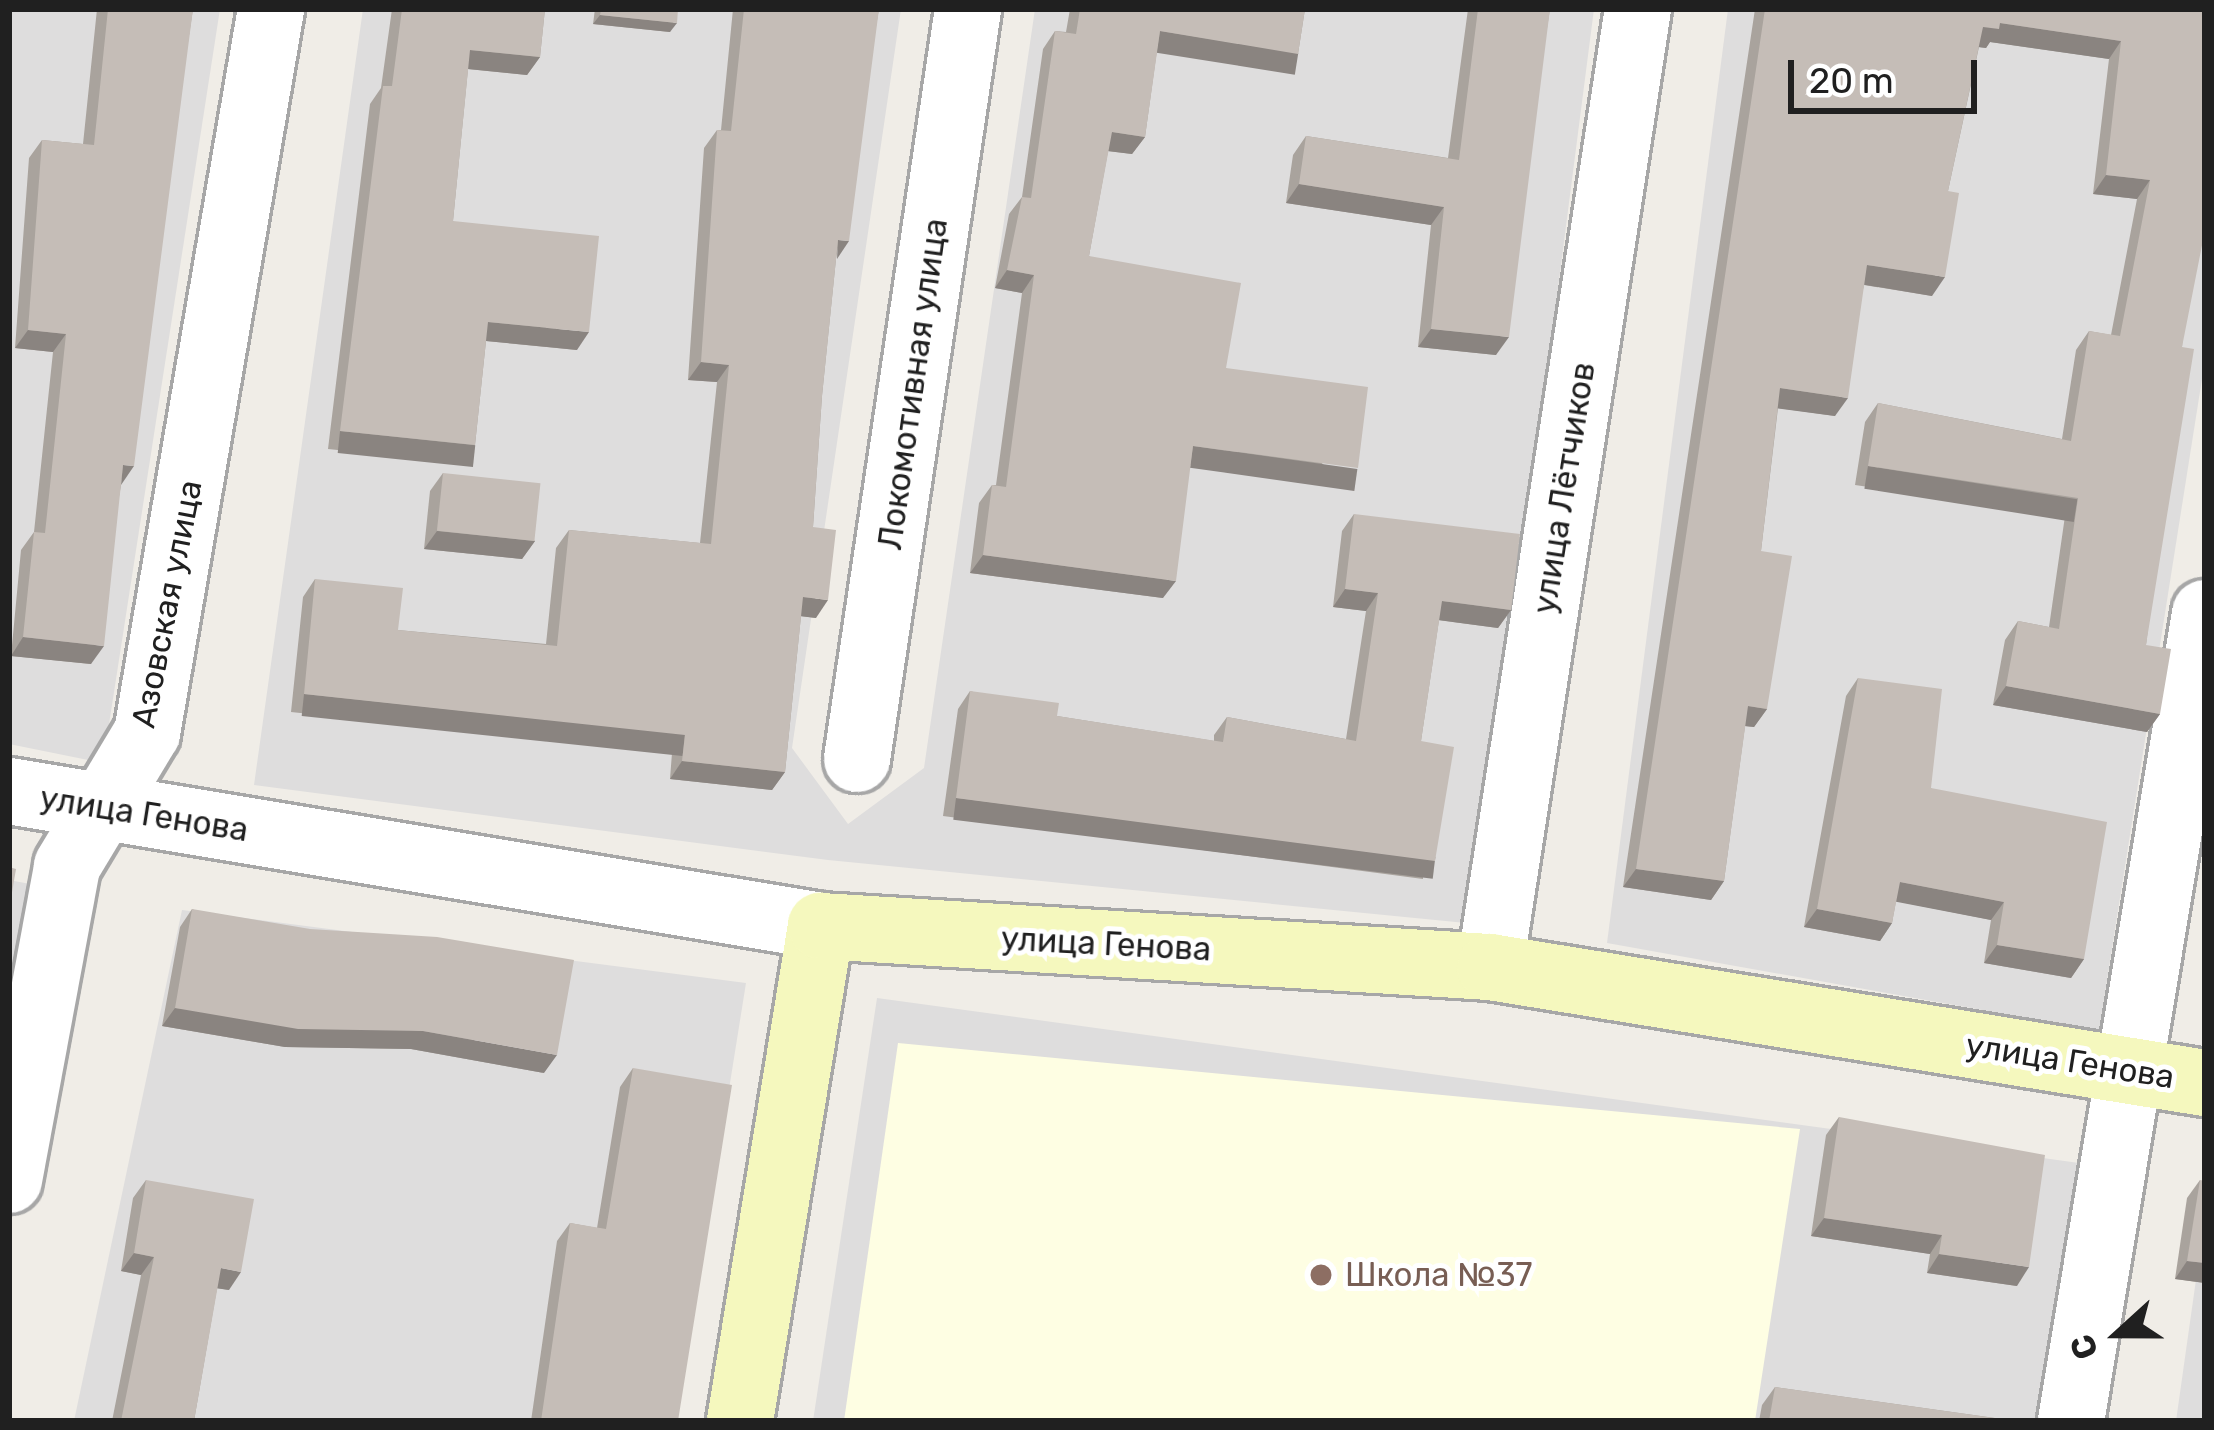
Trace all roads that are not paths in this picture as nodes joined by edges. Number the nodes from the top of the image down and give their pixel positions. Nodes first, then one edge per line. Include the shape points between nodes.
1 (271, 9) edge
2 (968, 9) edge
3 (1638, 9) edge
4 (2205, 613) edge
5 (857, 759) dead end
6 (9, 791) edge
7 (101, 806) junction
8 (821, 926) junction
9 (1490, 967) junction
10 (2125, 1070) junction
11 (2205, 1083) edge
12 (9, 1180) edge
13 (740, 1421) edge
14 (2071, 1421) edge

1 - 7 street, Азовская улица via 147,734
2 - 5 street, Локомотивная улица
3 - 9 street, улица Лётчиков
4 - 10 street
6 - 7 street, улица Генова
7 - 8 street, улица Генова
7 - 12 street, Азовская улица via 67,866
8 - 9 main road, улица Генова
8 - 13 main road
9 - 10 main road, улица Генова
10 - 11 main road, улица Генова
10 - 14 street

